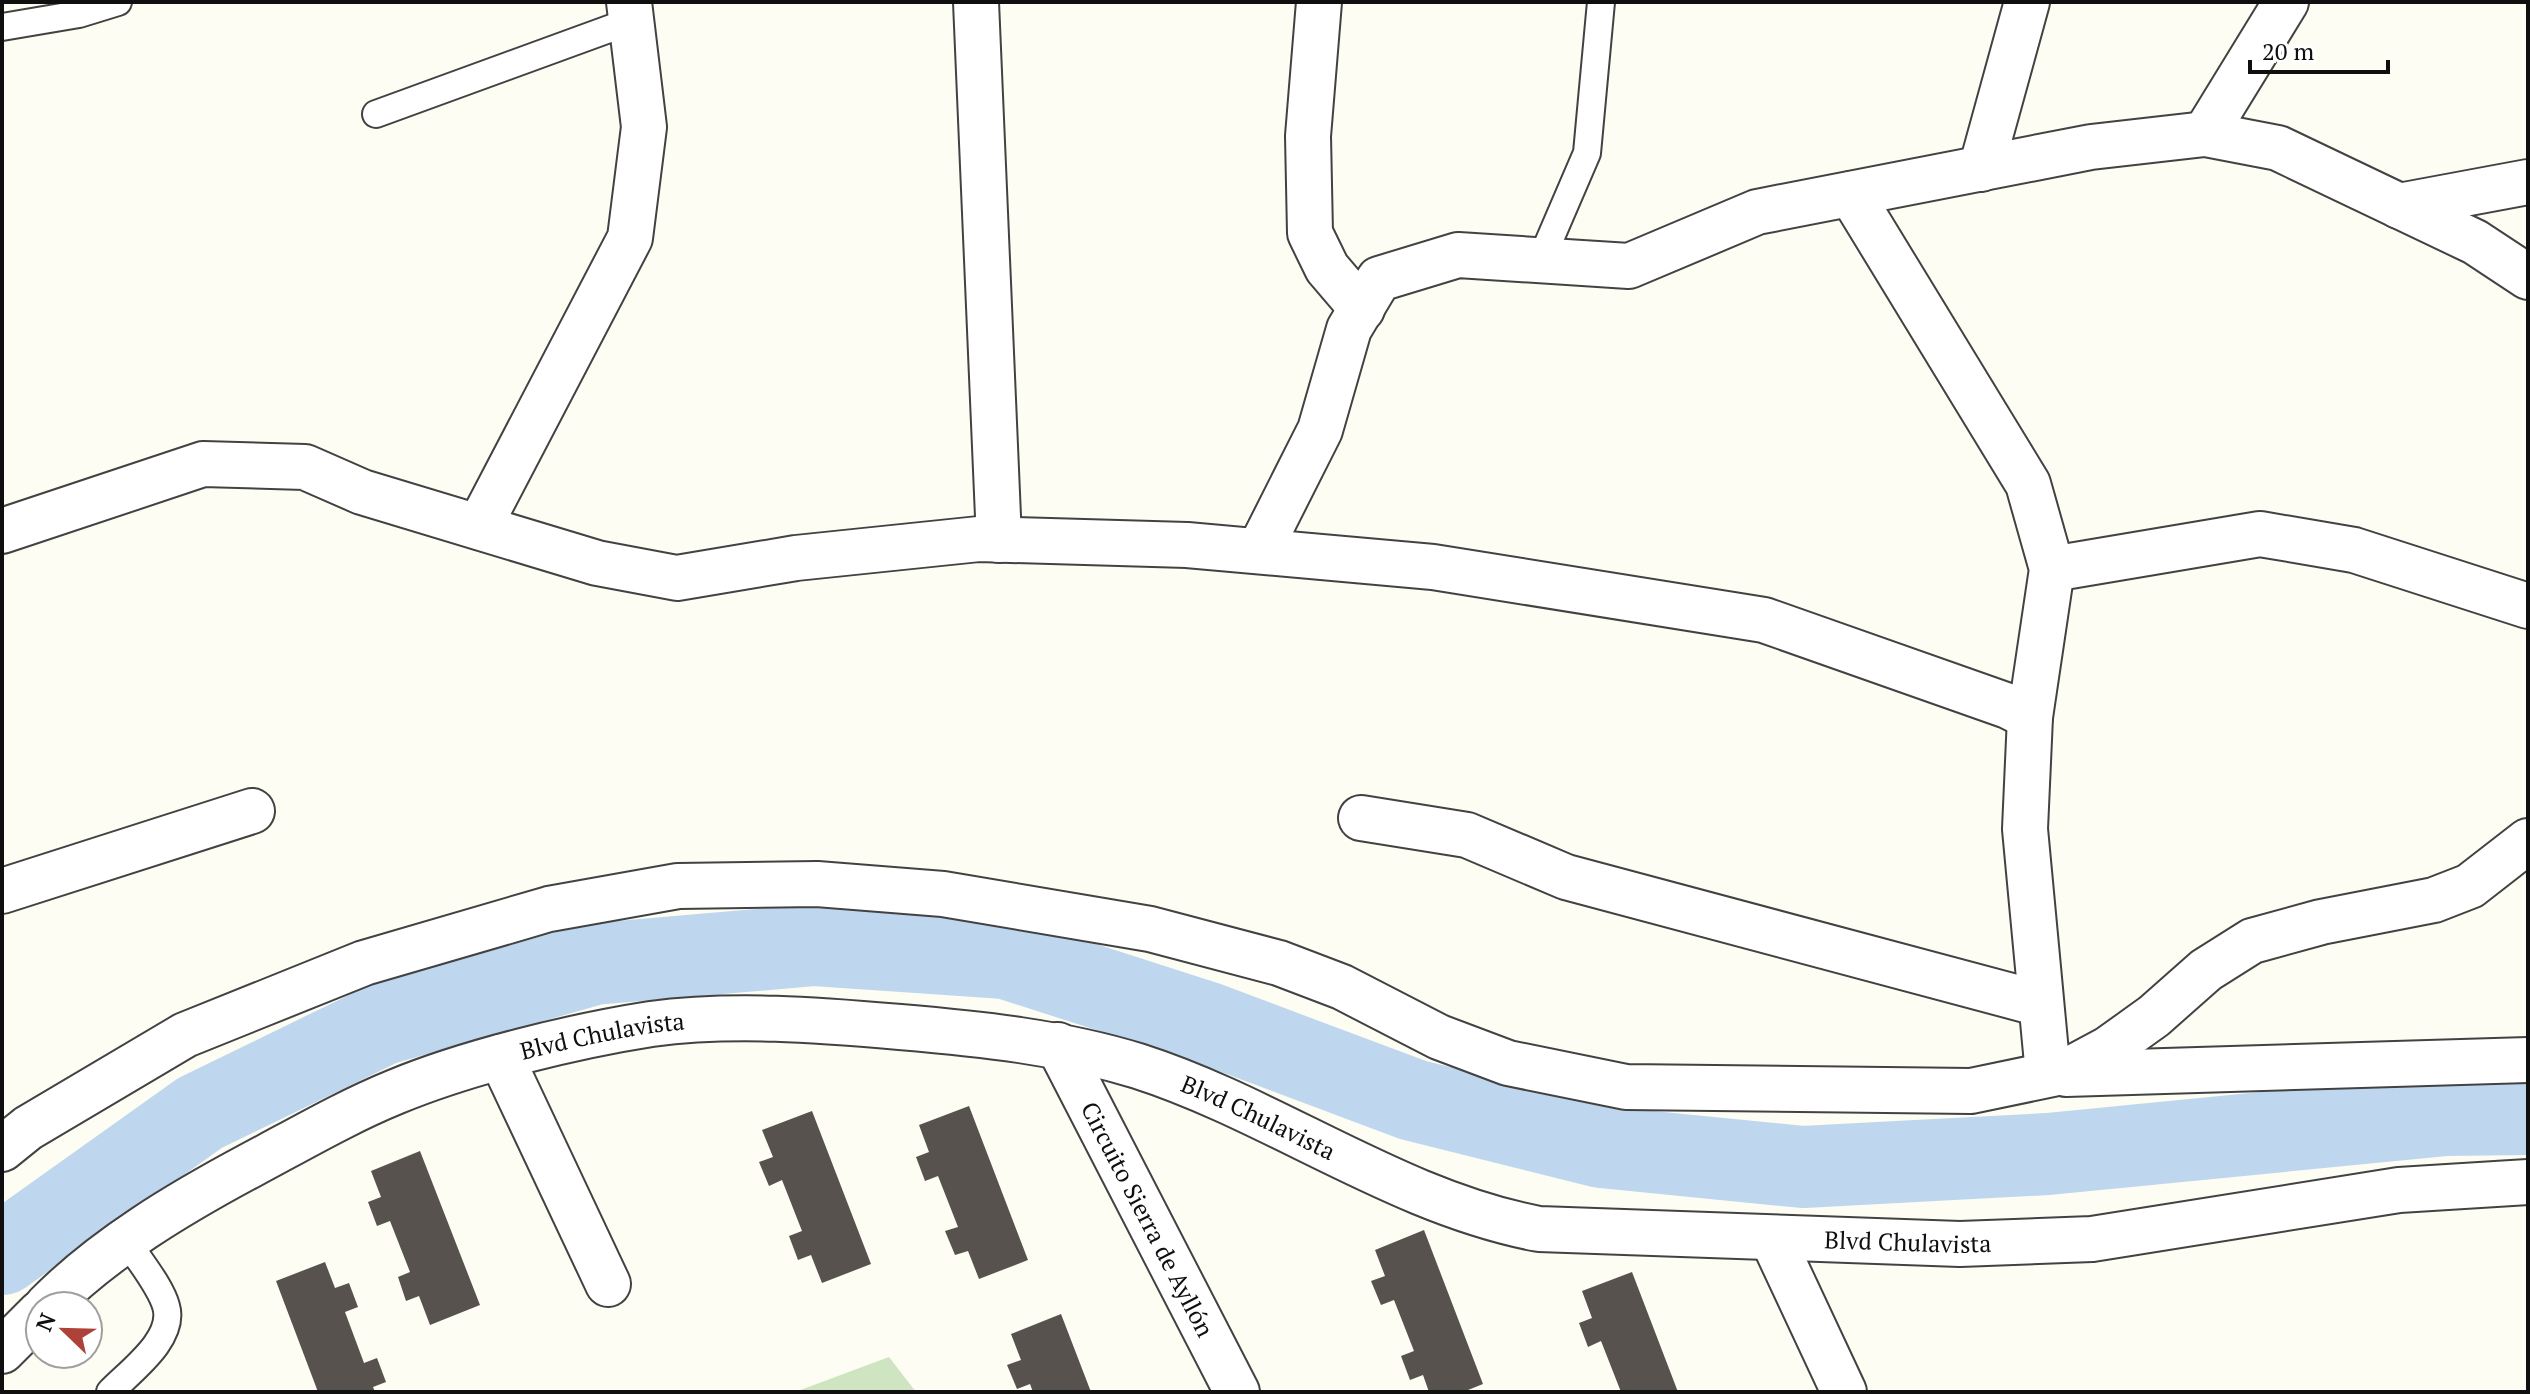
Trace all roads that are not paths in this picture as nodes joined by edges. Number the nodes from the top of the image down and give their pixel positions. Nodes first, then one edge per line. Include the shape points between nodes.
1 (118, 2) edge
2 (976, 2) edge
3 (1319, 2) edge
4 (1601, 2) edge
5 (2027, 2) edge
6 (2286, 2) edge
7 (630, 11) edge
8 (2, 27) edge
9 (376, 114) dead end
10 (2205, 134) junction
11 (1981, 169) junction
12 (2528, 182) edge
13 (1851, 194) junction
14 (2399, 206) junction
15 (1541, 260) junction
16 (2528, 277) edge
17 (1362, 309) junction
18 (479, 527) junction
19 (2, 531) edge
20 (999, 540) junction
21 (1259, 551) junction
22 (2052, 569) junction
23 (2528, 606) edge
24 (2030, 717) junction
25 (252, 811) dead end
26 (1361, 818) dead end
27 (2528, 841) edge
28 (2, 891) edge
29 (2041, 1004) junction
30 (1058, 1045) junction
31 (501, 1057) junction
32 (2528, 1060) edge
33 (2048, 1074) junction
34 (2, 1149) edge
35 (2528, 1182) edge
36 (1772, 1238) junction
37 (127, 1241) junction
38 (608, 1284) dead end
39 (67, 1290) edge
40 (24, 1329) edge
41 (2, 1351) edge
42 (110, 1392) edge
43 (1237, 1392) edge
44 (1844, 1392) edge

1 - 8 lane
2 - 20 street
3 - 17 street via 1308,136 1310,233 1327,268
4 - 15 lane via 1587,153
5 - 11 street
6 - 10 street
7 - 9 lane
7 - 18 street via 644,127 630,238
10 - 11 street via 2091,147
10 - 14 street via 2278,148
11 - 13 street
12 - 14 street
13 - 15 street via 1757,212 1629,266
13 - 22 street via 2028,484
14 - 16 street via 2475,242
15 - 17 street via 1458,255 1379,279
17 - 21 street via 1349,329 1320,430
18 - 19 street via 362,492 305,467 203,464
18 - 20 street via 597,563 677,578 796,558
20 - 21 street
21 - 24 street via 1433,567 1764,620
22 - 23 street via 2260,534 2354,550
22 - 24 street
24 - 29 street via 2025,829
25 - 28 street
26 - 29 street via 1467,835 1566,877
27 - 33 street via 2470,886 2434,900 2252,941 2206,970 2108,1049 2067,1071
29 - 33 street
30 - 31 street, Blvd Chulavista via 824,1021 732,1020 652,1024
30 - 36 street, Blvd Chulavista via 1195,1087 1421,1193 1497,1221 1589,1233
30 - 43 street, Circuito Sierra de Ayllón
31 - 37 street, Blvd Chulavista via 395,1091 202,1191
31 - 38 street
32 - 33 street
33 - 34 street via 1971,1091 1626,1087 1508,1063 1279,963 1150,929 943,894 817,884 678,886 549,909 364,963 185,1035 28,1128
35 - 36 street, Blvd Chulavista via 2399,1190 2092,1239 1960,1244
36 - 44 street
37 - 39 street, Blvd Chulavista
37 - 42 lane via 167,1307 166,1327
40 - 41 street

